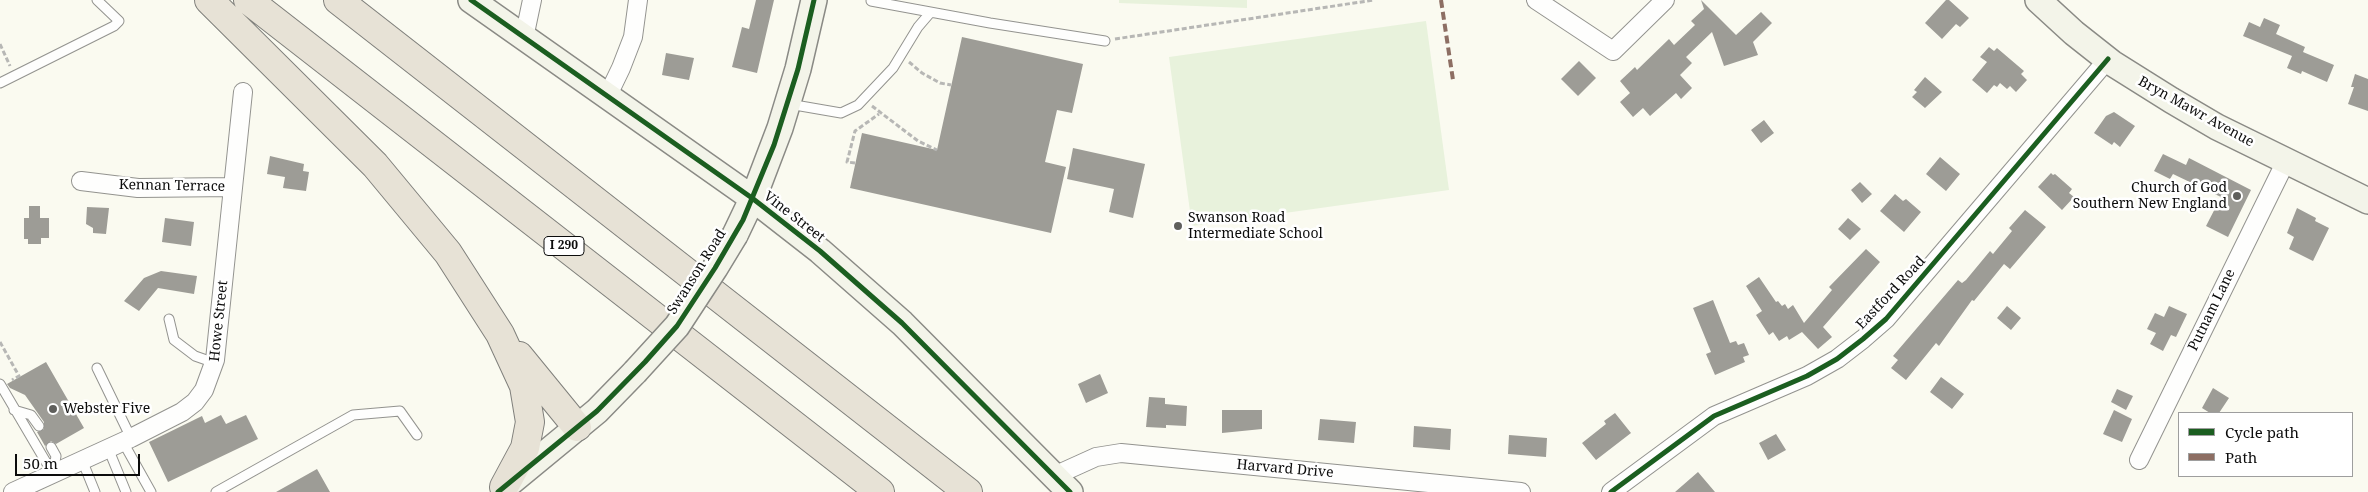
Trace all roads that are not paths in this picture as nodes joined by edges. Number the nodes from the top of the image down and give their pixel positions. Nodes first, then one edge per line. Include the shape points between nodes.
1 (98, 0) edge
2 (209, 0) edge
3 (248, 0) edge
4 (338, 0) edge
5 (470, 0) edge
6 (532, 0) edge
7 (638, 0) edge
8 (814, 0) edge
9 (1536, 0) edge
10 (1665, 0) edge
11 (2038, 0) edge
12 (872, 1) edge
13 (930, 12) junction
14 (524, 38) junction
15 (1105, 40) road end
16 (2108, 60) junction
17 (0, 83) edge
18 (243, 92) dead end
19 (607, 97) junction
20 (788, 104) junction
21 (2286, 161) junction
22 (81, 181) dead end
23 (233, 187) junction
24 (752, 198) junction
25 (2368, 202) edge
26 (169, 319) dead end
27 (500, 334) junction
28 (215, 363) junction
29 (97, 368) dead end
30 (4, 383) edge
31 (14, 410) junction
32 (39, 426) dead end
33 (577, 427) junction
34 (416, 435) dead end
35 (121, 443) junction
36 (51, 447) dead end
37 (82, 460) junction
38 (2139, 460) dead end
39 (45, 481) junction
40 (1062, 484) edge
41 (1365, 484) edge
42 (501, 489) edge
43 (13, 492) edge
44 (95, 492) edge
45 (126, 492) edge
46 (151, 492) edge
47 (216, 492) edge
48 (880, 492) edge
49 (968, 492) edge
50 (1521, 492) edge
51 (1611, 492) edge

1 - 17 lane via 118,21 114,26
2 - 27 highway via 375,165 448,253
3 - 48 highway, I 290
4 - 49 highway
5 - 14 street, Vine Street
6 - 14 street
7 - 19 street via 633,36
8 - 20 street, Swanson Road
9 - 10 street via 1613,52
11 - 16 street, Bryn Mawr Avenue
12 - 13 lane
13 - 15 lane
13 - 20 lane via 893,68 858,105 841,113
14 - 19 street, Vine Street
16 - 21 street, Bryn Mawr Avenue via 2201,118
16 - 51 street, Eastford Road via 1892,312 1864,339 1807,376 1709,419
18 - 23 street, Howe Street
19 - 24 street, Vine Street
20 - 24 street, Swanson Road
21 - 25 street, Bryn Mawr Avenue
21 - 38 street, Putnam Lane
22 - 23 street, Kennan Terrace via 138,188
23 - 28 street, Howe Street
24 - 33 street, Swanson Road, bridge via 716,268 677,326 597,411
24 - 40 street, Vine Street via 820,251 895,317
26 - 28 lane via 174,340 195,356
27 - 33 highway
27 - 42 highway via 524,386 530,422 525,448
28 - 35 street, Howe Street via 204,390 190,408
29 - 35 lane
30 - 31 lane
31 - 32 lane via 31,415
31 - 39 lane
33 - 42 street, Swanson Road
34 - 47 lane via 400,411 354,415
35 - 37 street, Howe Street
35 - 45 lane
35 - 46 lane
36 - 39 lane via 56,456
37 - 39 street, Howe Street
37 - 44 lane
39 - 43 street, Howe Street
40 - 41 street, Harvard Drive via 1096,456 1121,453
41 - 50 street, Harvard Drive

